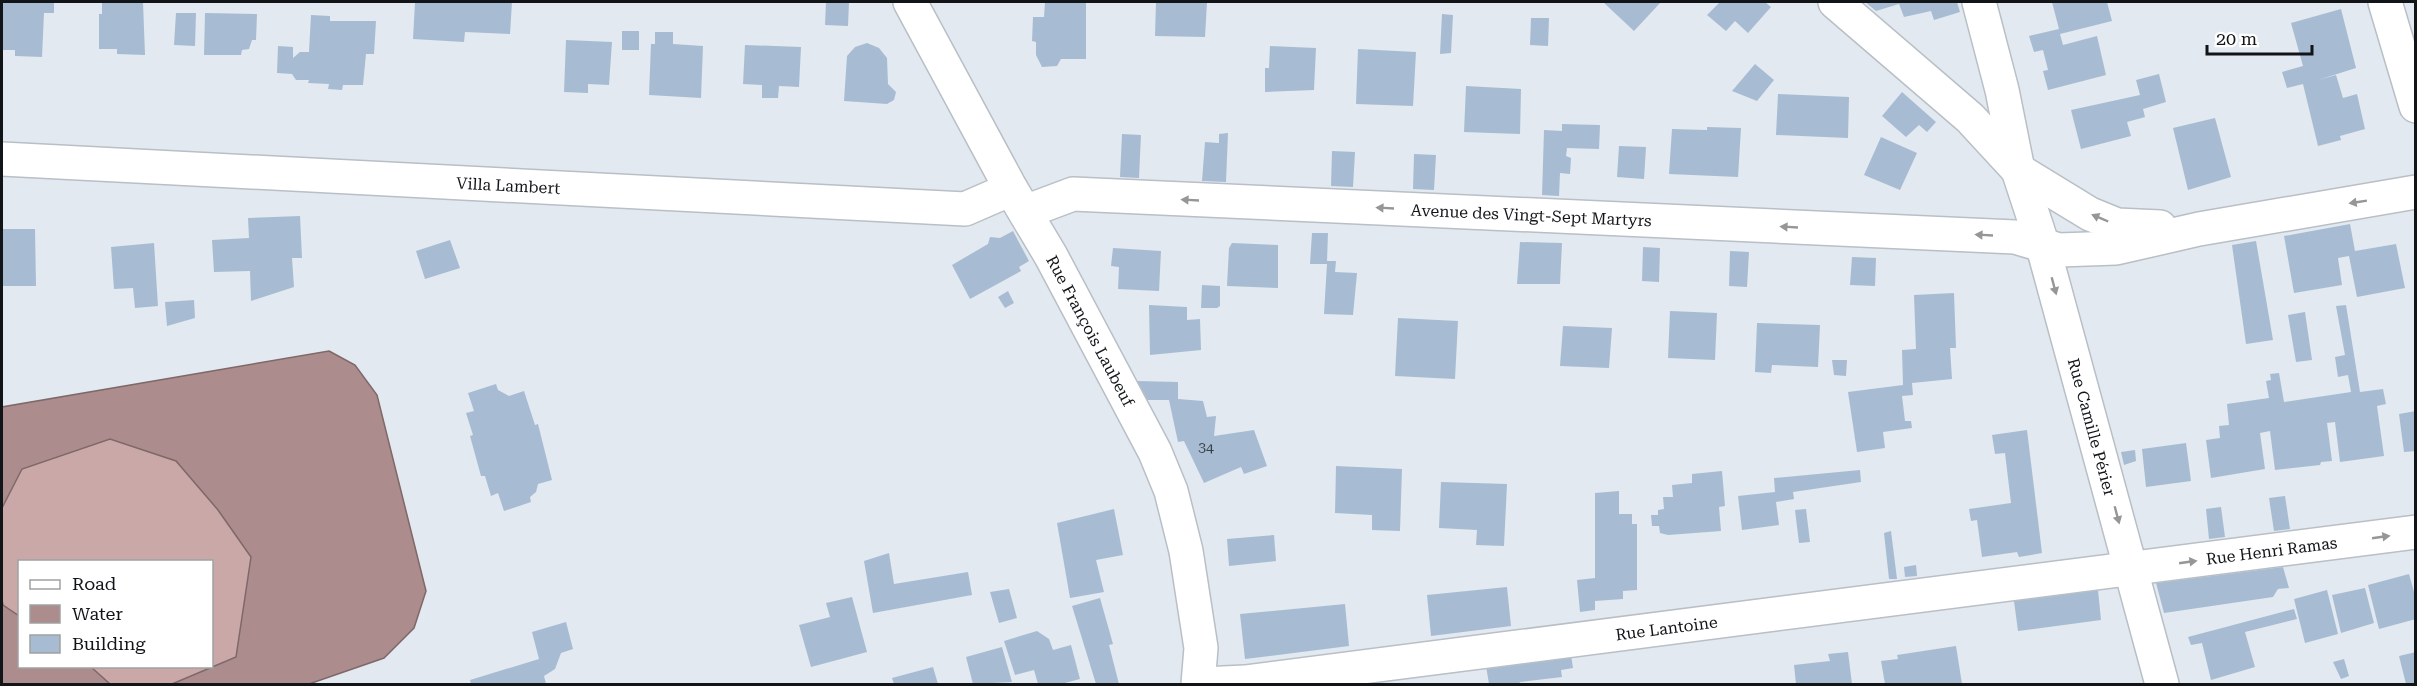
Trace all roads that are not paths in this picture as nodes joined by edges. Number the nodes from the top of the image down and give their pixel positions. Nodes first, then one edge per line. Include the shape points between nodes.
1 (910, 2) edge
2 (1834, 2) edge
3 (1979, 2) edge
4 (2385, 2) edge
5 (2415, 106) edge
6 (2, 159) edge
7 (2018, 170) junction
8 (2415, 192) edge
9 (1018, 201) junction
10 (2199, 229) junction
11 (2042, 243) junction
12 (2415, 532) edge
13 (2130, 570) junction
14 (1200, 684) edge
15 (2162, 684) edge

1 - 9 street, Rue François Laubeuf
2 - 7 street via 1970,118
3 - 7 street, Rue Camille Périer
4 - 5 street
6 - 9 street, Villa Lambert via 965,209
10 -> 7 street via 2117,225 2090,214
7 - 11 street, Rue Camille Périer
8 -> 10 street
11 -> 9 street, Avenue des Vingt-Sept Martyrs via 2015,237 1073,194
9 - 14 street, Rue François Laubeuf via 1116,376 1171,491 1186,551 1201,648
10 - 11 street, Avenue des Vingt-Sept Martyrs via 2116,248 2059,250
11 -> 13 street, Rue Camille Périer
13 -> 12 street, Rue Henri Ramas
13 - 14 street, Rue Lantoine via 1245,682
13 - 15 street, Rue Camille Périer

